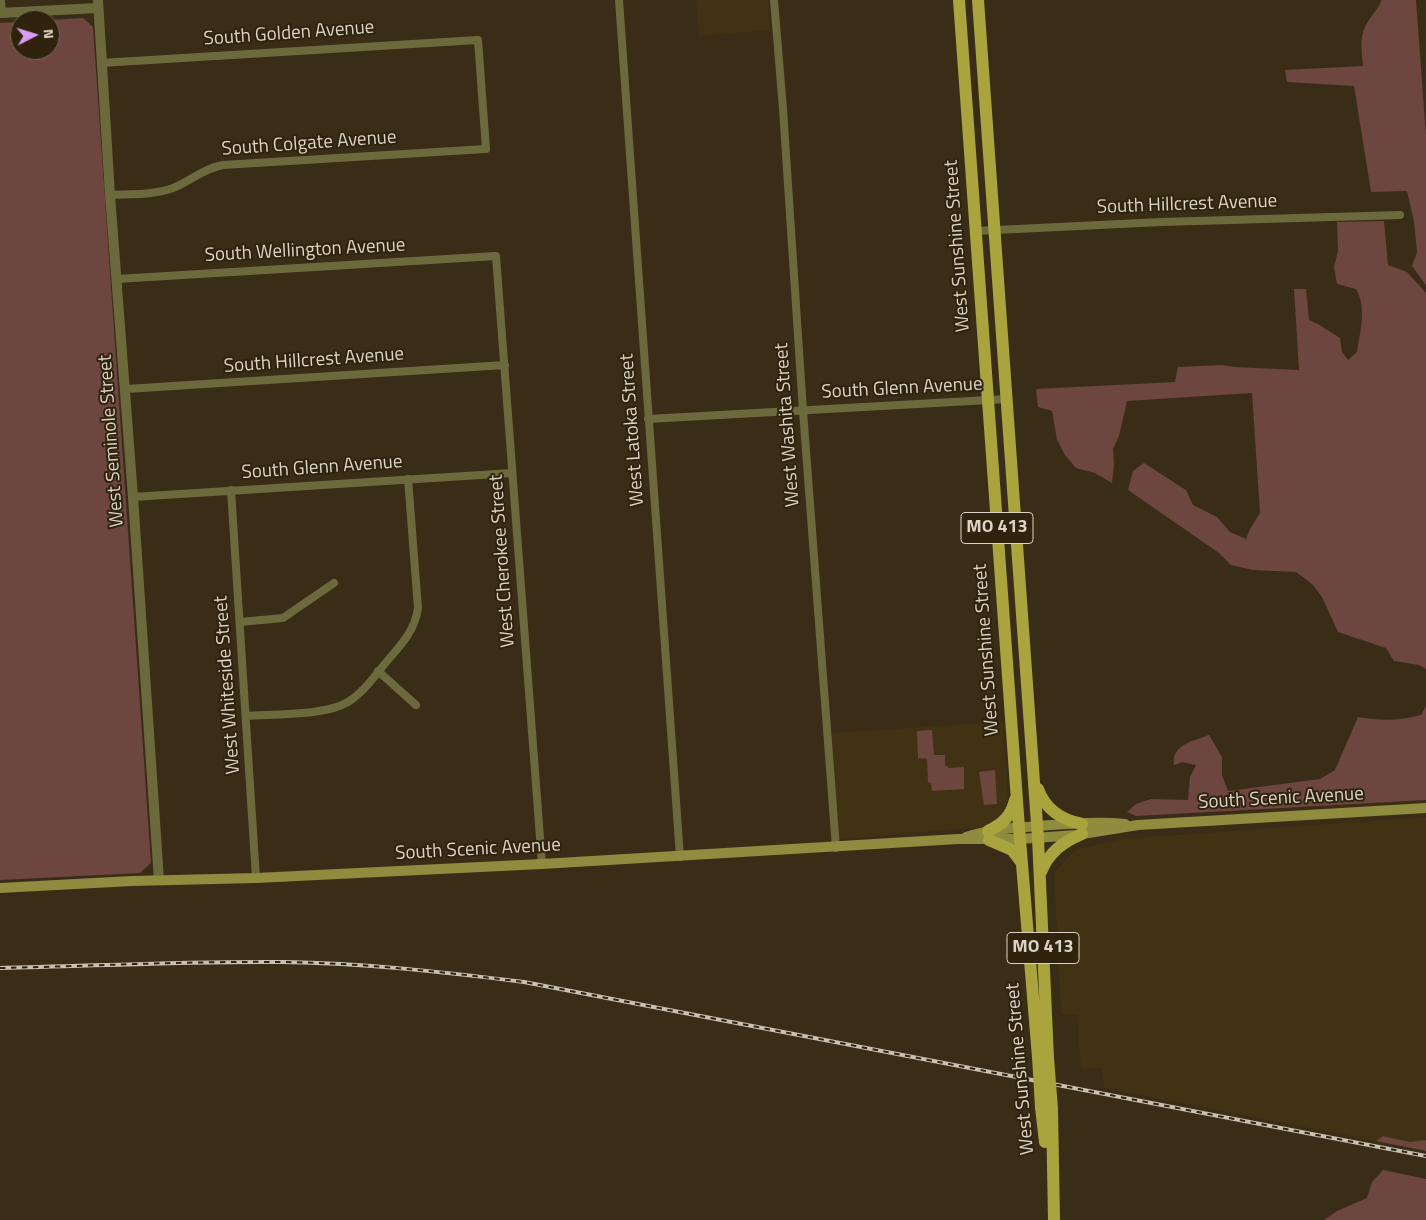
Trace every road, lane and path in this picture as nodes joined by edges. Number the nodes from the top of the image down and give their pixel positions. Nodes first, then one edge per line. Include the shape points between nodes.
1 (1, 0) edge
2 (619, 0) edge
3 (774, 0) edge
4 (958, 0) edge
5 (978, 0) edge
6 (98, 4) edge
7 (1, 13) edge
8 (101, 63) junction
9 (486, 149) joint
10 (110, 196) junction
11 (1400, 215) dead end
12 (994, 230) junction
13 (975, 231) junction
14 (496, 256) joint
15 (117, 279) junction
16 (505, 366) junction
17 (126, 389) junction
18 (1007, 399) junction
19 (988, 400) junction
20 (803, 411) junction
21 (648, 419) junction
22 (512, 473) junction
23 (408, 479) junction
24 (231, 490) junction
25 (134, 497) junction
26 (334, 584) dead end
27 (240, 622) junction
28 (378, 671) junction
29 (416, 705) dead end
30 (246, 716) junction
31 (1034, 779) junction
32 (1016, 793) junction
33 (1426, 808) edge
34 (1082, 829) junction
35 (1038, 832) junction
36 (1019, 833) junction
37 (989, 835) junction
38 (836, 848) junction
39 (680, 857) junction
40 (542, 864) junction
41 (1022, 867) junction
42 (1040, 874) junction
43 (256, 878) junction
44 (159, 880) junction
45 (0, 888) edge
46 (1043, 1057) junction
47 (1054, 1220) edge

1 - 7 street
2 - 21 street, West Latoka Street
3 - 20 street, West Washita Street
4 - 13 main road, West Sunshine Street / MO 413
5 - 12 main road, West Sunshine Street / MO 413
6 - 7 street
6 - 8 street, West Seminole Street
8 - 9 street, South Golden Avenue via 478,40
8 - 10 street, West Seminole Street
9 - 10 street, South Colgate Avenue via 223,165 202,171 165,190
10 - 15 street, West Seminole Street
11 - 12 street, South Hillcrest Avenue
12 - 13 street, South Hillcrest Avenue
12 - 18 main road, West Sunshine Street / MO 413
13 - 19 main road, West Sunshine Street / MO 413
14 - 15 street, South Wellington Avenue
14 - 16 street, West Cherokee Street
15 - 17 street, West Seminole Street
16 - 17 street, South Hillcrest Avenue
16 - 22 street, West Cherokee Street
17 - 25 street, West Seminole Street
18 - 19 street, South Glenn Avenue
18 - 31 main road, West Sunshine Street / MO 413
19 - 20 street, South Glenn Avenue
19 - 32 main road, West Sunshine Street / MO 413
20 - 21 street, South Glenn Avenue
20 - 38 street, West Washita Street
21 - 39 street, West Latoka Street
22 - 23 street, South Glenn Avenue
22 - 40 street, West Cherokee Street
23 - 24 street, South Glenn Avenue
23 - 28 street via 417,614 407,637
24 - 25 street, South Glenn Avenue
24 - 27 street, West Whiteside Street
25 - 44 street, West Seminole Street
26 - 27 street via 283,618
27 - 30 street, West Whiteside Street
28 - 29 street
28 - 30 street via 353,698 332,709
30 - 43 street, West Whiteside Street
31 - 34 main road via 1042,798 1053,812
31 - 35 main road, West Sunshine Street / MO 413
32 - 36 main road, West Sunshine Street / MO 413
32 - 37 main road via 1009,816
33 - 34 main road, South Scenic Avenue via 1138,825 1116,823
34 - 35 main road, South Scenic Avenue
34 - 42 main road via 1056,849
35 - 36 main road, South Scenic Avenue
35 - 42 main road, West Sunshine Street / MO 413
36 - 37 main road, South Scenic Avenue
36 - 41 main road, West Sunshine Street / MO 413
37 - 38 main road, South Scenic Avenue
37 - 41 main road via 1016,853
38 - 39 main road, South Scenic Avenue
39 - 40 main road, South Scenic Avenue
40 - 43 main road, South Scenic Avenue
41 - 46 main road, West Sunshine Street / MO 413
42 - 46 main road, West Sunshine Street / MO 413
43 - 44 main road, South Scenic Avenue
44 - 45 main road, South Scenic Avenue
46 - 47 main road, West Sunshine Street / MO 413, bridge

